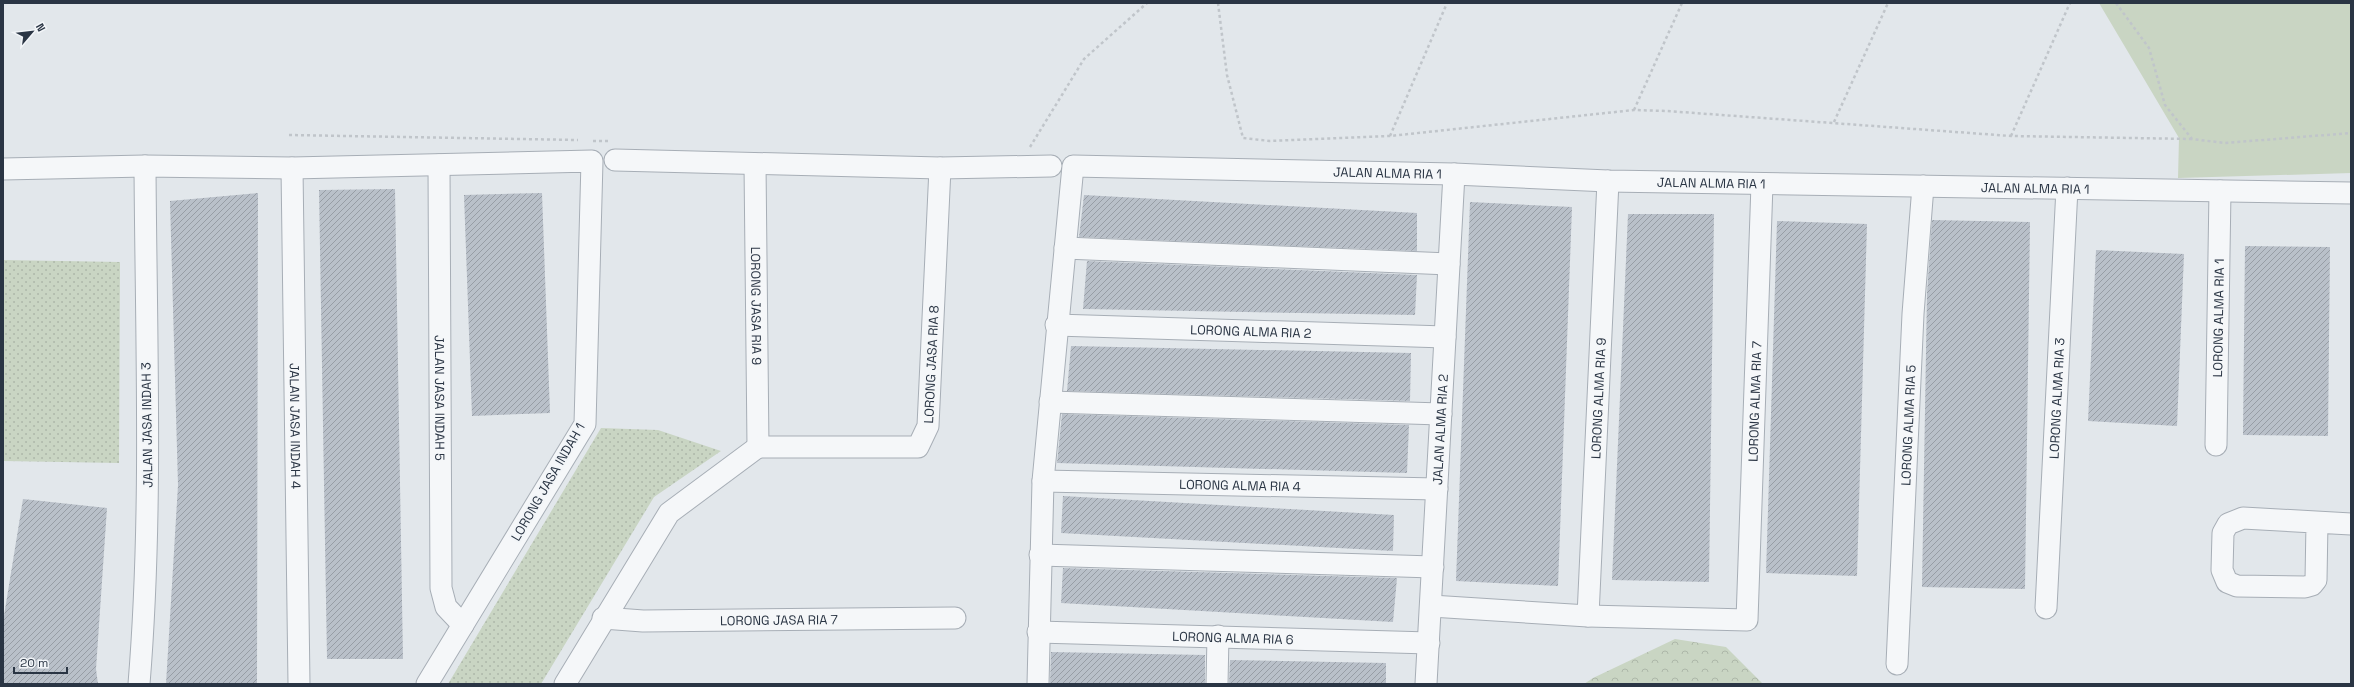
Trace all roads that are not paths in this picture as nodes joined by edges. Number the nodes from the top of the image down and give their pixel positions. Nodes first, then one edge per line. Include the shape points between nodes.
1 (615, 150) road end
2 (755, 164) junction
3 (440, 165) junction
4 (145, 166) junction
5 (1051, 166) dead end
6 (292, 168) junction
7 (940, 168) junction
8 (3, 169) edge
9 (1454, 174) junction
10 (1608, 181) junction
11 (1762, 184) junction
12 (1923, 186) junction
13 (2067, 188) junction
14 (2220, 191) junction
15 (2351, 193) edge
16 (1065, 248) junction
17 (1450, 264) junction
18 (1056, 325) junction
19 (1445, 337) junction
20 (1050, 402) junction
21 (1441, 414) junction
22 (2216, 445) dead end
23 (758, 447) junction
24 (1043, 481) junction
25 (1437, 489) junction
26 (2317, 523) junction
27 (2351, 524) edge
28 (1040, 555) junction
29 (1433, 567) junction
30 (1431, 606) junction
31 (2046, 608) dead end
32 (1588, 616) junction
33 (603, 618) junction
34 (955, 618) dead end
35 (463, 625) junction
36 (1038, 632) junction
37 (1218, 636) junction
38 (1429, 643) junction
39 (1897, 664) dead end
40 (139, 684) edge
41 (299, 684) edge
42 (427, 684) edge
43 (565, 684) edge
44 (1038, 684) edge
45 (1217, 684) edge
46 (1426, 684) edge

1 - 2 street
2 - 7 street
2 - 23 street, LORONG JASA RIA 9
3 - 6 street
3 - 35 street, JALAN JASA INDAH 5 via 441,588 446,607
3 - 35 street, LORONG JASA INDAH 1 via 592,161 585,424
4 - 6 street
4 - 8 street
4 - 40 street, JALAN JASA INDAH 3 via 148,507
5 - 7 street
6 - 41 street, JALAN JASA INDAH 4
7 - 23 street, LORONG JASA RIA 8 via 928,426 918,447
9 - 10 street, JALAN ALMA RIA 1
9 - 16 street, JALAN ALMA RIA 1 via 1073,166
9 - 17 street, JALAN ALMA RIA 2
10 - 11 street, JALAN ALMA RIA 1
10 - 32 street, LORONG ALMA RIA 9
11 - 12 street, JALAN ALMA RIA 1
11 - 32 street, LORONG ALMA RIA 7 via 1747,620
12 - 13 street, JALAN ALMA RIA 1
12 - 39 street, LORONG ALMA RIA 5 via 1914,314
13 - 14 street, JALAN ALMA RIA 1
13 - 31 street, LORONG ALMA RIA 3
14 - 15 street, JALAN ALMA RIA 1
14 - 22 street, LORONG ALMA RIA 1
16 - 17 street
16 - 18 street
17 - 19 street, JALAN ALMA RIA 2
18 - 19 street, LORONG ALMA RIA 2
18 - 20 street
19 - 21 street, JALAN ALMA RIA 2
20 - 21 street
20 - 24 street
21 - 25 street, JALAN ALMA RIA 2
23 - 33 street via 669,513
24 - 25 street, LORONG ALMA RIA 4
24 - 28 street
25 - 29 street, JALAN ALMA RIA 2
26 - 26 street via 2243,518 2228,524 2223,533 2222,570 2227,582 2237,586 2305,588 2312,585 2316,580
26 - 27 street
28 - 29 street
28 - 36 street
29 - 30 street, JALAN ALMA RIA 2
30 - 32 street
30 - 38 street, JALAN ALMA RIA 2
33 - 34 street, LORONG JASA RIA 7 via 643,621
33 - 43 street
35 - 42 street, LORONG JASA INDAH 1
36 - 37 street, LORONG ALMA RIA 6
36 - 44 street
37 - 38 street, LORONG ALMA RIA 6
37 - 45 street
38 - 46 street, JALAN ALMA RIA 2

